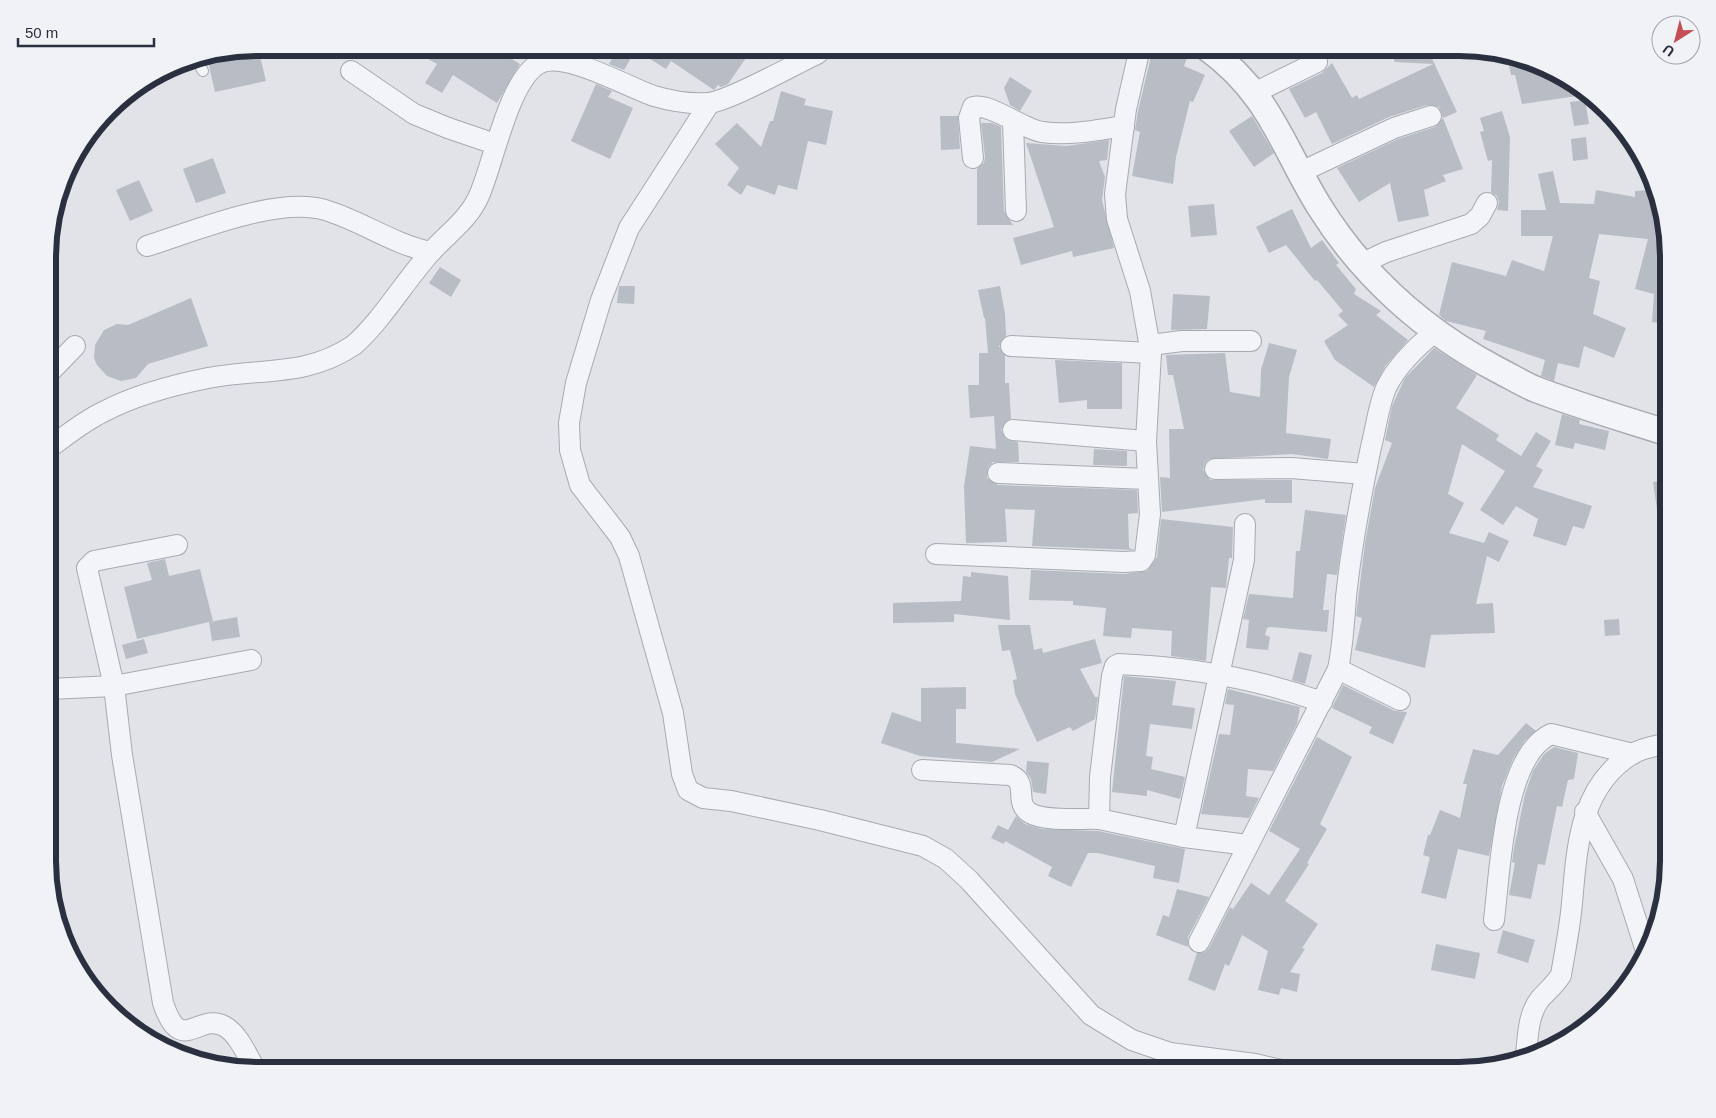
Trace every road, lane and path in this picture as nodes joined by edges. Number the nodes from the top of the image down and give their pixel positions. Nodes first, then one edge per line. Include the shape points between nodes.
1 (536, 56) edge
2 (540, 56) edge
3 (811, 56) edge
4 (1138, 56) edge
5 (1223, 56) edge
6 (1317, 62) dead end
7 (199, 65) edge
8 (203, 71) dead end
9 (351, 71) dead end
10 (1254, 93) junction
11 (709, 104) junction
12 (1431, 116) dead end
13 (1013, 122) junction
14 (1124, 126) junction
15 (495, 144) junction
16 (973, 158) dead end
17 (1301, 172) junction
18 (1487, 203) dead end
19 (1016, 211) dead end
20 (147, 246) dead end
21 (431, 252) junction
22 (1361, 264) junction
23 (1436, 331) junction
24 (1251, 341) dead end
25 (75, 346) dead end
26 (1011, 346) dead end
27 (1150, 349) junction
28 (56, 366) edge
29 (1013, 430) dead end
30 (1660, 430) edge
31 (1146, 441) junction
32 (56, 443) edge
33 (1215, 469) dead end
34 (998, 473) dead end
35 (1365, 474) junction
36 (1147, 479) junction
37 (1245, 524) dead end
38 (176, 545) dead end
39 (936, 554) dead end
40 (251, 660) dead end
41 (1338, 669) junction
42 (1217, 676) junction
43 (114, 686) junction
44 (56, 689) edge
45 (1400, 700) dead end
46 (1322, 702) junction
47 (1660, 745) edge
48 (1632, 754) junction
49 (922, 770) dead end
50 (1585, 812) junction
51 (1099, 819) junction
52 (1184, 837) junction
53 (1248, 845) junction
54 (1494, 920) dead end
55 (1643, 941) edge
56 (1199, 942) dead end
57 (1526, 1050) edge
58 (251, 1062) edge
59 (1240, 1062) edge

1 - 15 street
2 - 11 street via 586,69 654,96
3 - 11 street
4 - 14 street
5 - 10 street
6 - 10 street
7 - 8 lane
9 - 15 street via 414,114
10 - 17 street via 1270,114
11 - 59 street via 629,228 586,346 569,423 570,450 580,485 620,537 629,556 674,714 682,774 688,790 703,798 820,820 923,846 946,859 969,880 1091,1015 1132,1040 1170,1053
12 - 17 street via 1394,128
13 - 14 street via 1040,132 1061,134
13 - 16 street via 979,106 973,107 969,118
13 - 19 street
14 - 27 street via 1115,194 1117,219 1140,291
15 - 21 street via 486,179 474,206
17 - 22 street via 1319,206
18 - 22 street via 1471,224 1386,252
20 - 21 street via 253,213 293,206 325,210 394,241
21 - 32 street via 361,339 340,355 298,369 209,378 144,395 103,412
22 - 23 street via 1410,312
23 - 30 street via 1458,348 1534,388
23 - 35 street via 1408,356 1387,388
24 - 27 street via 1182,341
25 - 28 street
26 - 27 street
27 - 31 street
29 - 31 street
31 - 36 street
33 - 35 street via 1291,468
34 - 36 street
35 - 41 street
36 - 39 street via 1150,514 1146,555 1141,562
37 - 42 street via 1246,550
38 - 43 street via 94,561 87,568
40 - 43 street
41 - 45 street
41 - 46 street
42 - 46 street via 1288,690
42 - 51 street via 1162,668 1115,666 1100,777
42 - 52 street
43 - 44 street
43 - 58 street via 124,765 167,1014 177,1029 184,1031 218,1024 226,1027 238,1039
46 - 53 street
47 - 48 street
48 - 50 street via 1604,778
48 - 54 street via 1551,734 1534,747 1517,778 1508,805
49 - 51 street via 1010,775 1021,783 1023,805 1029,813 1044,818
50 - 55 street via 1623,879
50 - 57 street via 1561,975 1539,1000 1530,1019
51 - 52 street
52 - 53 street
53 - 56 street

